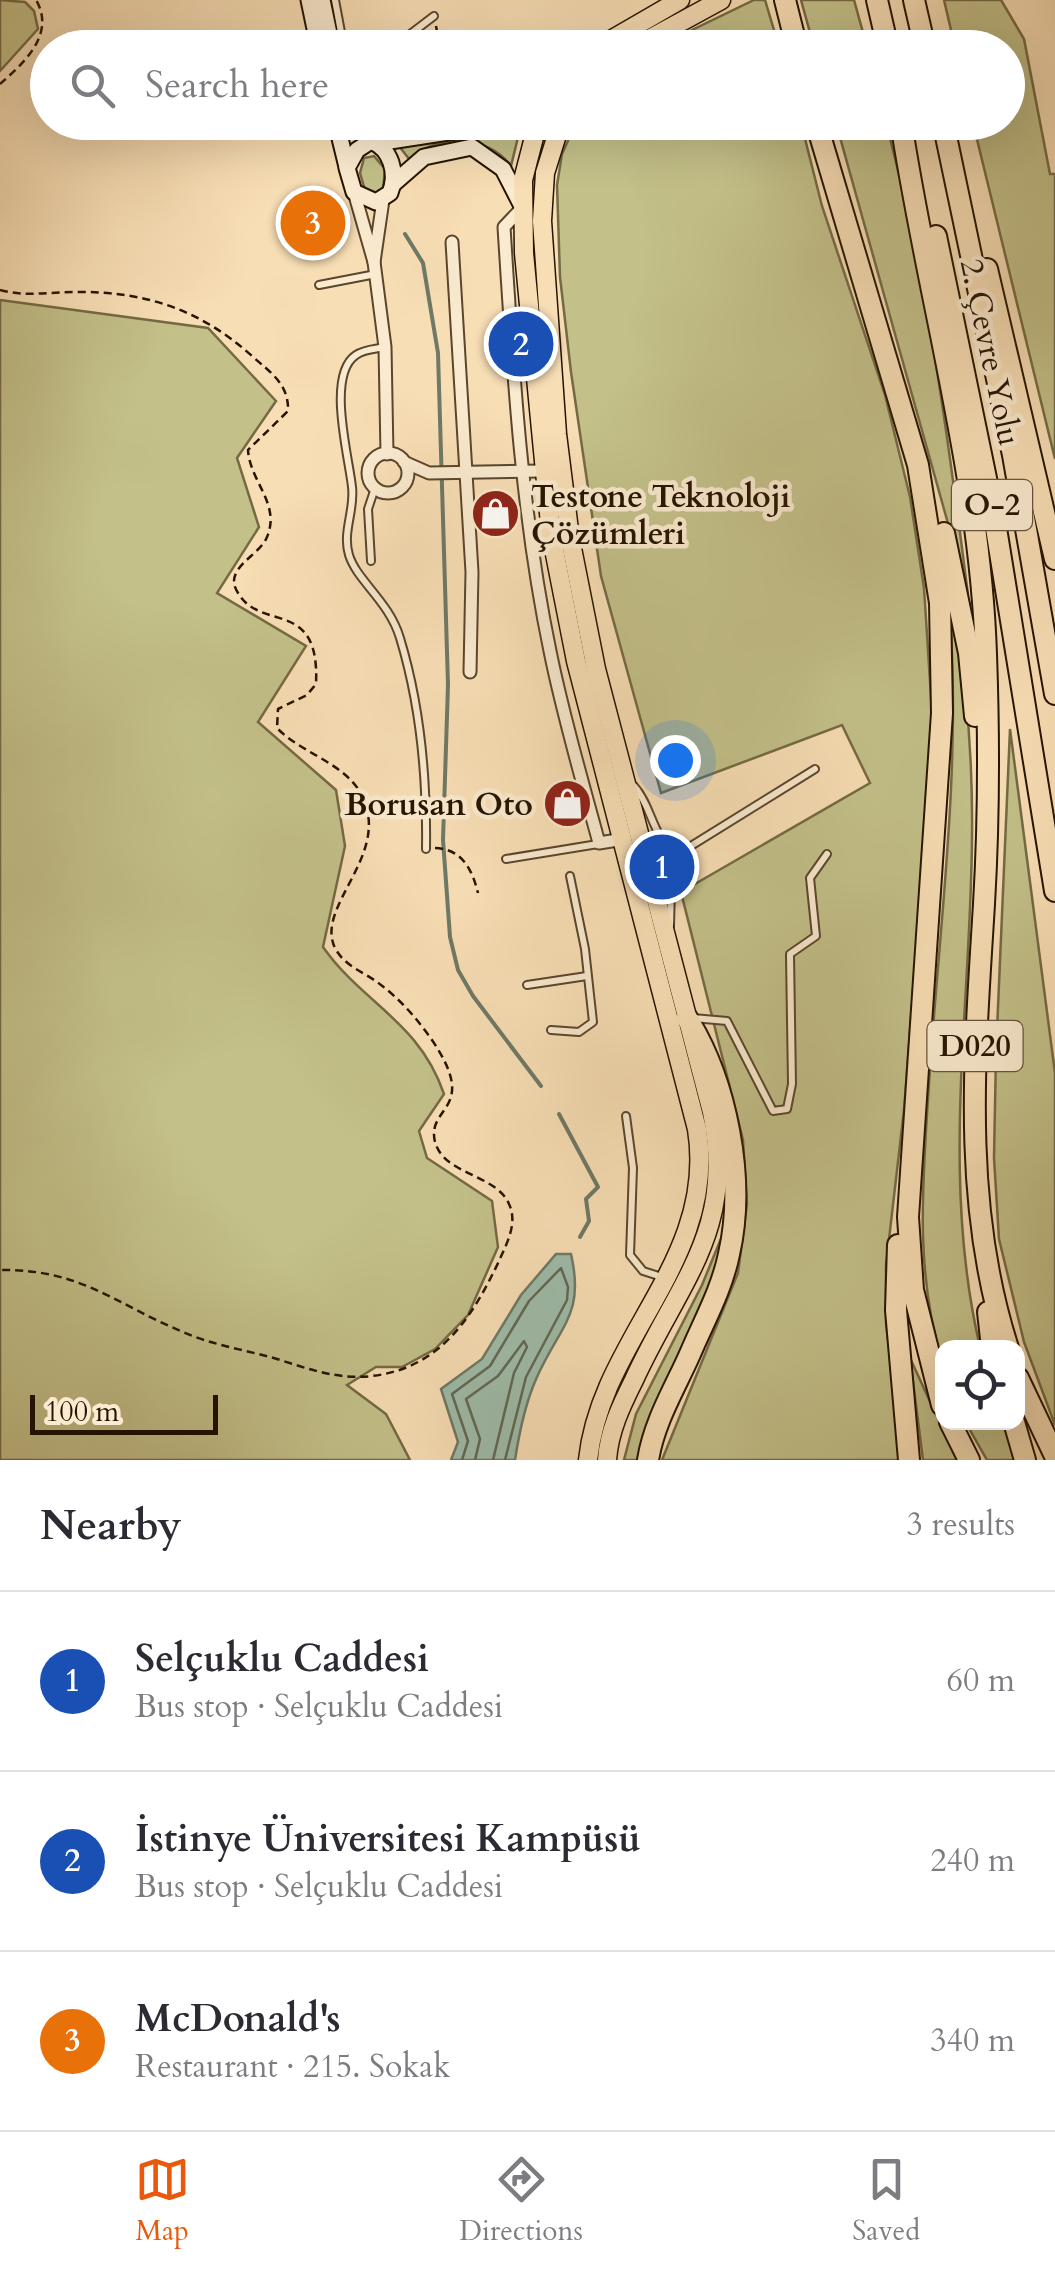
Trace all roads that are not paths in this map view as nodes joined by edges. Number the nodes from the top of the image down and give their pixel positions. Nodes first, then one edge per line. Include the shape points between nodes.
1 (309, 0) edge
2 (322, 0) edge
3 (335, 0) edge
4 (680, 0) edge
5 (721, 0) edge
6 (784, 0) edge
7 (877, 0) edge
8 (434, 16) dead end
9 (315, 30) edge
10 (328, 30) edge
11 (341, 30) edge
12 (416, 30) edge
13 (628, 30) edge
14 (666, 30) edge
15 (792, 30) edge
16 (884, 30) edge
17 (340, 140) edge
18 (388, 140) edge
19 (532, 140) edge
20 (556, 140) edge
21 (822, 140) edge
22 (907, 140) edge
23 (908, 140) edge
24 (947, 140) edge
25 (374, 142) junction
26 (347, 168) junction
27 (955, 176) junction
28 (394, 184) junction
29 (354, 192) junction
30 (384, 200) junction
31 (523, 207) junction
32 (452, 242) dead end
33 (376, 268) junction
34 (320, 285) dead end
35 (385, 347) junction
36 (888, 356) junction
37 (387, 454) junction
38 (404, 462) junction
39 (532, 470) junction
40 (460, 472) junction
41 (375, 488) junction
42 (1055, 559) edge
43 (371, 560) dead end
44 (470, 672) dead end
45 (1055, 694) edge
46 (815, 769) dead end
47 (626, 778) junction
48 (988, 827) junction
49 (624, 839) junction
50 (599, 844) junction
51 (426, 849) dead end
52 (672, 851) junction
53 (827, 854) dead end
54 (506, 859) dead end
55 (570, 876) dead end
56 (1055, 891) edge
57 (668, 942) junction
58 (588, 976) junction
59 (526, 986) dead end
60 (687, 1018) junction
61 (551, 1030) dead end
62 (626, 1116) dead end
63 (911, 1174) junction
64 (986, 1265) junction
65 (666, 1278) junction
66 (991, 1340) edge
67 (1006, 1340) edge
68 (935, 1378) edge
69 (1025, 1393) edge
70 (954, 1430) edge
71 (1016, 1430) edge
72 (1055, 1456) edge
73 (588, 1460) edge
74 (607, 1460) edge
75 (648, 1460) edge
76 (910, 1460) edge
77 (969, 1460) edge
78 (1025, 1460) edge

1 - 9 street
2 - 10 street
3 - 11 lane
4 - 13 main road
5 - 14 main road
6 - 15 highway
7 - 16 highway
8 - 12 lane
17 - 26 street
18 - 25 street
19 - 31 main road
20 - 47 main road via 542,207 557,434 579,590
21 - 36 highway
22 - 48 highway, D020 via 970,494 986,652
23 - 56 highway, 2. Çevre Yolu / O-2 via 995,522
24 - 27 highway, 2. Çevre Yolu / O-2
25 - 26 street via 357,150
25 - 28 street via 391,161
26 - 29 street
27 - 42 highway via 996,301
27 - 45 highway, 2. Çevre Yolu / O-2
28 - 30 street
28 - 31 street via 424,158 472,148 502,169
29 - 30 street via 368,201
29 - 33 street
30 - 33 street
31 - 39 main road
32 - 40 street
33 - 34 lane
33 - 35 street
35 - 37 street
35 - 51 lane via 361,352 346,367 341,392 352,488 346,543 400,637 426,800
36 - 48 highway via 911,402 958,595
36 - 63 highway via 930,519 943,644
37 - 38 street
37 - 41 street via 371,464
38 - 40 street via 428,473
38 - 41 street via 403,486 386,493
39 - 40 street
39 - 49 main road
39 - 50 street via 550,651
40 - 44 street via 473,608
41 - 43 lane via 368,508
46 - 52 lane via 694,846
47 - 52 lane via 644,797
47 - 57 main road
48 - 64 highway, D020 via 974,1126
49 - 50 street
49 - 65 main road via 700,1148 694,1218
50 - 54 lane
52 - 57 lane
53 - 60 lane via 810,878 816,936 790,954 787,1109 772,1111 727,1021
55 - 58 lane
57 - 60 main road
58 - 59 lane
58 - 61 lane via 590,1028
60 - 74 main road via 718,1144 714,1220 618,1414
60 - 75 highway via 702,1043 726,1127 735,1212 723,1278
62 - 65 lane via 633,1168 630,1254 643,1271
63 - 68 highway via 912,1290
63 - 76 highway via 896,1286
64 - 66 highway
64 - 67 highway
65 - 73 main road via 601,1401
69 - 72 highway
70 - 77 highway
71 - 78 highway

